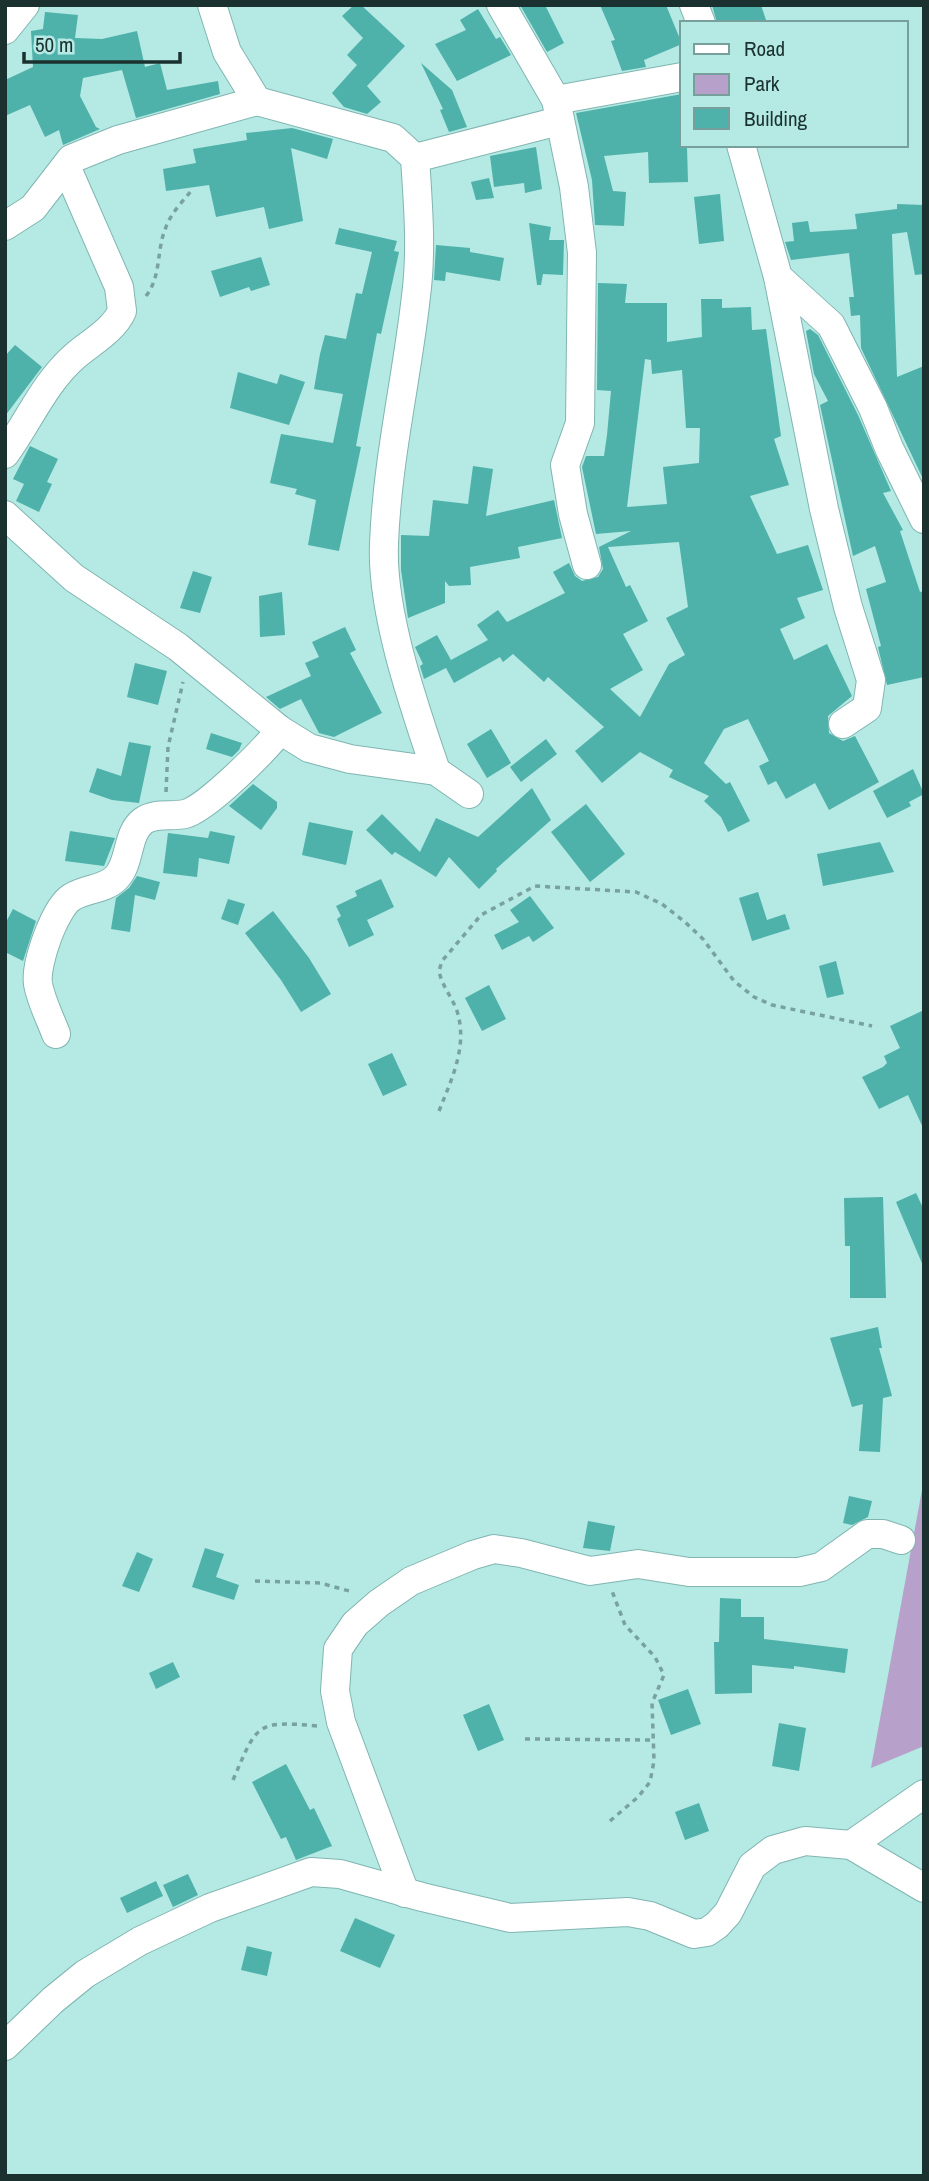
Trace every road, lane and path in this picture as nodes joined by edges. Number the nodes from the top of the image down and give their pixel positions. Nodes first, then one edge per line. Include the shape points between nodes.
1 (25, 5) edge
2 (212, 5) edge
3 (501, 5) edge
4 (5, 30) edge
5 (680, 78) edge
6 (257, 101) junction
7 (558, 110) junction
8 (742, 147) edge
9 (415, 158) junction
10 (66, 166) junction
11 (192, 190) dead end
12 (5, 226) edge
13 (778, 277) junction
14 (119, 317) junction
15 (5, 454) edge
16 (5, 515) edge
17 (924, 519) edge
18 (587, 565) dead end
19 (191, 658) junction
20 (843, 724) dead end
21 (280, 730) junction
22 (436, 771) junction
23 (469, 794) dead end
24 (164, 815) junction
25 (872, 1026) dead end
26 (56, 1034) dead end
27 (439, 1111) dead end
28 (901, 1540) dead end
29 (611, 1570) junction
30 (255, 1581) dead end
31 (379, 1602) junction
32 (341, 1722) junction
33 (525, 1739) dead end
34 (653, 1740) junction
35 (233, 1780) dead end
36 (924, 1794) edge
37 (610, 1821) dead end
38 (850, 1845) junction
39 (924, 1888) edge
40 (405, 1893) junction
41 (5, 2046) edge

1 - 4 street
2 - 6 street via 227,52
3 - 7 street
5 - 7 street
6 - 9 street via 393,138
6 - 10 street via 118,141 71,159
7 - 9 street
7 - 18 street via 575,187 582,253 580,423 565,465
8 - 13 street
9 - 22 street via 416,296 384,545 387,590 419,722
10 - 12 street via 33,208
10 - 14 street via 120,287 123,303
11 - 14 path via 166,225 153,286
13 - 17 street via 831,326
13 - 20 street via 824,509 871,680 867,708
14 - 15 street via 48,386
16 - 19 street via 74,578
19 - 21 street
19 - 24 path via 168,747
21 - 22 street via 309,748 350,759
21 - 24 street via 210,801 184,814
22 - 23 street
24 - 26 street via 146,819 138,827 116,878 78,893 62,906 38,971 38,984
25 - 27 path via 754,997 734,981 685,922 636,892 535,887 481,915 442,961 439,971 456,1007 462,1045
28 - 29 street via 867,1534 821,1567 799,1572 689,1572 638,1564
29 - 31 street via 590,1571 494,1549 411,1581
29 - 34 path via 612,1593 625,1625 662,1666 664,1675 652,1703
30 - 31 path via 320,1583
31 - 32 street via 355,1624 338,1649 335,1691
32 - 35 path via 265,1725 254,1734
32 - 40 street
33 - 34 path
34 - 37 path via 650,1782
36 - 38 street
38 - 39 street
38 - 40 street via 804,1841 773,1850 752,1866 717,1925 694,1934 628,1912 510,1918
40 - 41 street via 340,1874 311,1872 222,1903 140,1941 85,1974

